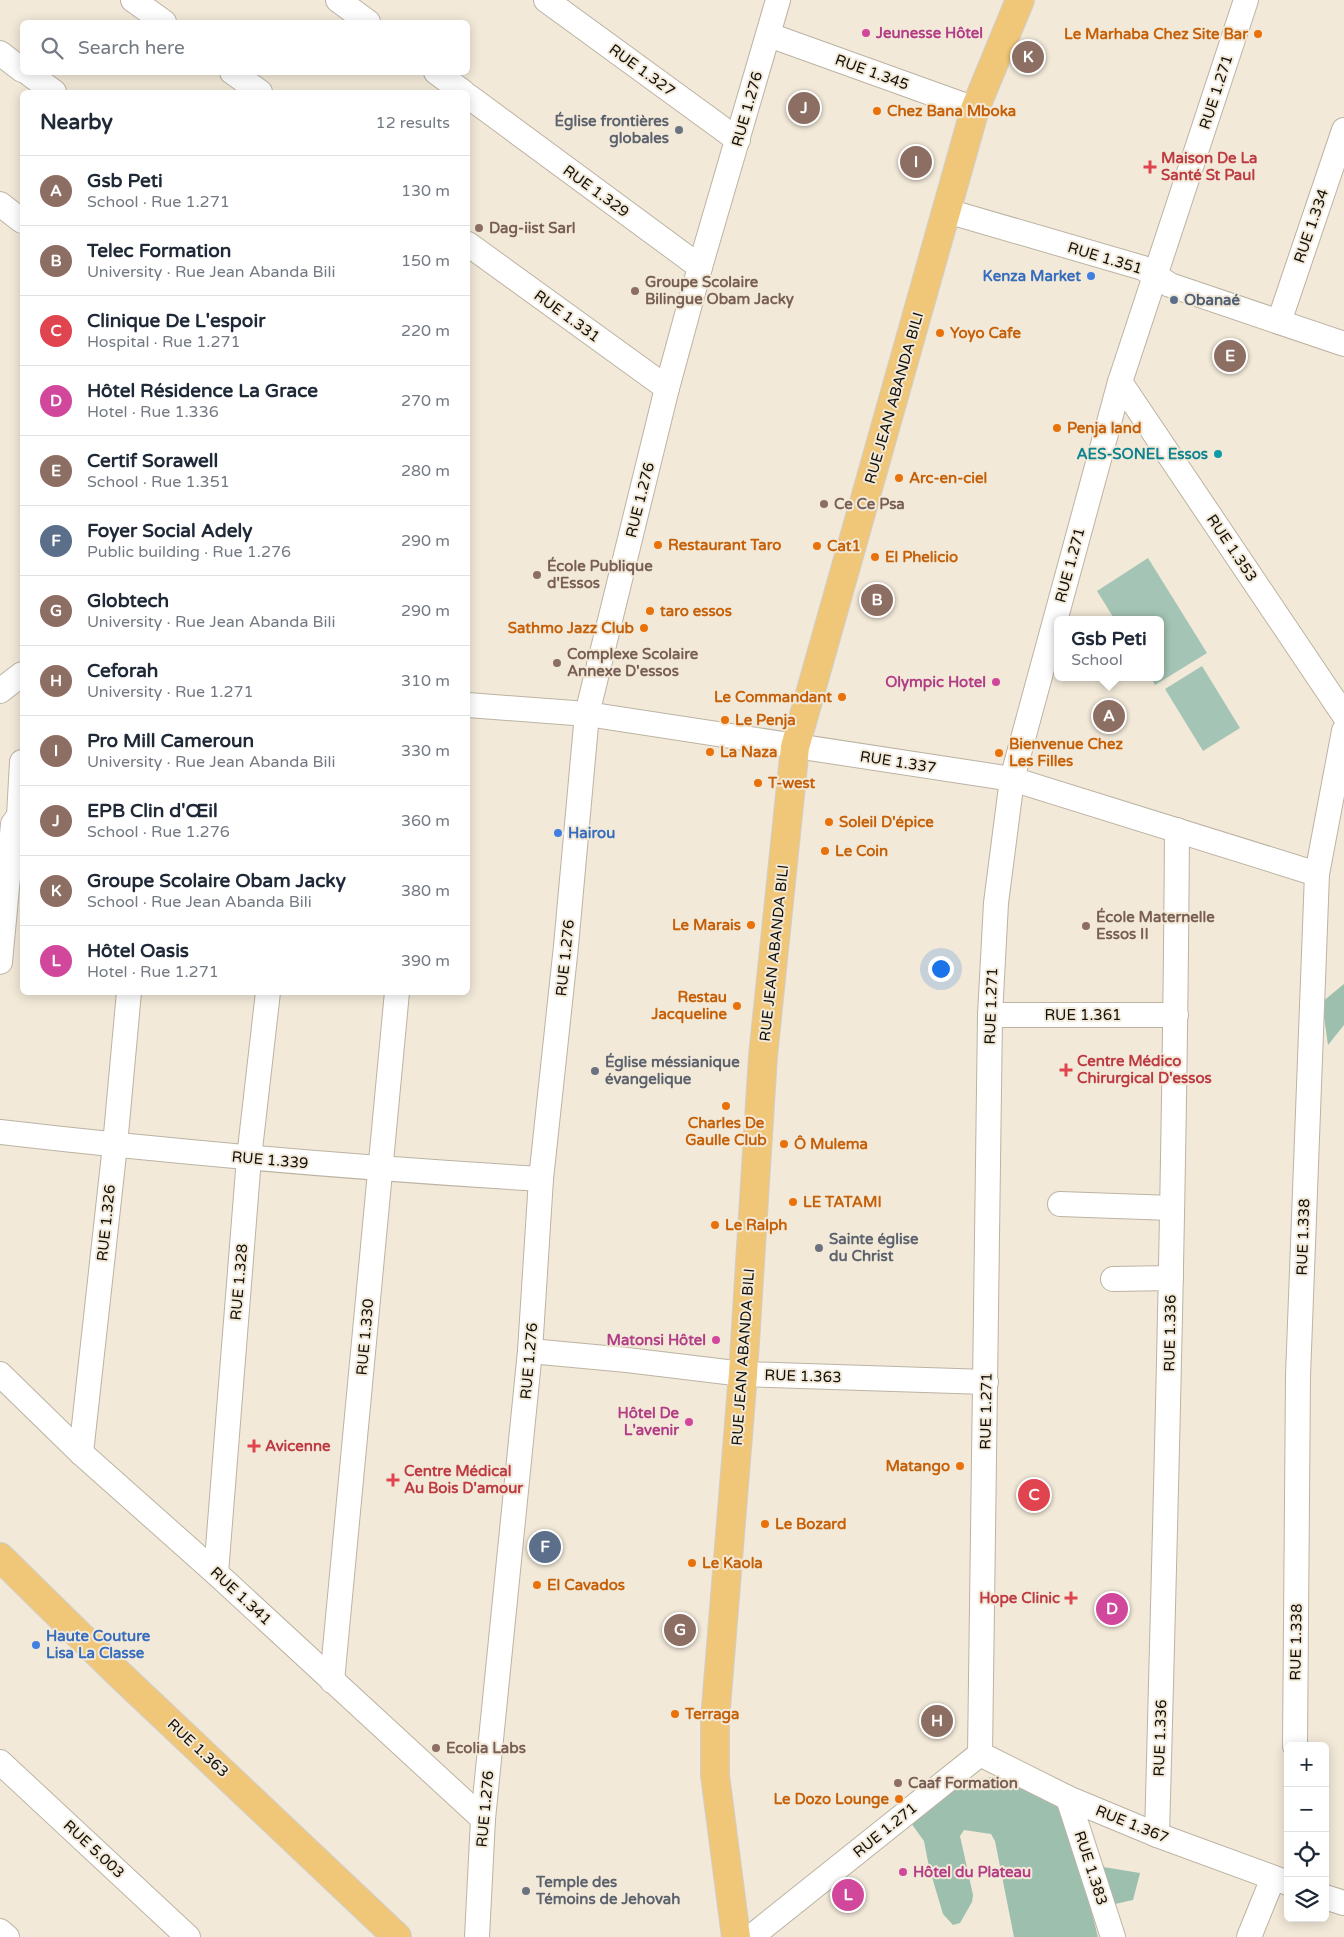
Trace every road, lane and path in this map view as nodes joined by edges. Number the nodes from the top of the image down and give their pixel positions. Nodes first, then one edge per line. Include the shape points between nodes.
1 (133, 0) edge
2 (338, 0) edge
3 (546, 0) edge
4 (1020, 0) edge
5 (1246, 0) edge
6 (772, 3) edge
7 (161, 20) edge
8 (365, 20) edge
9 (769, 35) junction
10 (0, 53) edge
11 (20, 68) edge
12 (31, 75) edge
13 (236, 75) edge
14 (440, 75) edge
15 (51, 90) edge
16 (257, 90) edge
17 (460, 90) edge
18 (470, 97) edge
19 (975, 109) junction
20 (1344, 130) edge
21 (738, 140) junction
22 (0, 204) edge
23 (947, 211) junction
24 (20, 219) edge
25 (470, 245) edge
26 (700, 268) junction
27 (1155, 276) junction
28 (1279, 322) junction
29 (1344, 344) edge
30 (1120, 382) junction
31 (667, 388) junction
32 (1056, 616) edge
33 (1054, 625) edge
34 (20, 676) edge
35 (0, 691) edge
36 (470, 705) edge
37 (587, 714) junction
38 (1344, 714) edge
39 (1344, 731) edge
40 (795, 747) junction
41 (1012, 779) junction
42 (20, 815) edge
43 (1177, 830) junction
44 (1317, 874) junction
45 (0, 962) edge
46 (129, 995) edge
47 (268, 995) edge
48 (397, 995) edge
49 (990, 1015) junction
50 (1176, 1015) junction
51 (0, 1132) edge
52 (115, 1145) junction
53 (249, 1158) junction
54 (380, 1169) junction
55 (541, 1179) junction
56 (1060, 1204) dead end
57 (1172, 1208) junction
58 (1171, 1278) junction
59 (1113, 1279) dead end
60 (530, 1351) junction
61 (0, 1374) edge
62 (742, 1374) junction
63 (986, 1382) junction
64 (81, 1453) junction
65 (0, 1557) edge
66 (216, 1573) junction
67 (332, 1680) junction
68 (1295, 1742) edge
69 (980, 1754) junction
70 (0, 1762) edge
71 (1068, 1798) junction
72 (483, 1819) junction
73 (1157, 1835) junction
74 (1280, 1880) edge
75 (1329, 1897) edge
76 (1344, 1903) edge
77 (0, 1931) edge
78 (6, 1937) edge
79 (188, 1937) edge
80 (397, 1937) edge
81 (477, 1937) edge
82 (736, 1937) edge
83 (751, 1937) edge
84 (1113, 1937) edge
85 (1249, 1937) edge

1 - 7 street
2 - 8 street
3 - 21 street, RUE 1.327
4 - 19 main road, RUE JEAN ABANDA BILI
5 - 27 street, RUE 1.271
6 - 9 street, RUE 1.276
9 - 19 street, RUE 1.345
9 - 21 street, RUE 1.276
10 - 11 street
12 - 15 street
13 - 16 street
14 - 17 street
18 - 26 street, RUE 1.329
19 - 23 main road, RUE JEAN ABANDA BILI
20 - 28 street, RUE 1.334
21 - 26 street, RUE 1.276
22 - 24 street
23 - 27 street, RUE 1.351 via 1143,268
23 - 40 main road, RUE JEAN ABANDA BILI
25 - 31 street, RUE 1.331
26 - 31 street, RUE 1.276
27 - 28 street, RUE 1.351 via 1170,285
27 - 30 street, RUE 1.271
28 - 29 street, RUE 1.351
30 - 32 street, RUE 1.271
30 - 38 street, RUE 1.353
31 - 37 street, RUE 1.276
33 - 41 street, RUE 1.271
34 - 35 street
36 - 37 street, RUE 1.337
37 - 40 street, RUE 1.337
37 - 55 street, RUE 1.276
39 - 44 street, RUE 1.338
40 - 41 street, RUE 1.337
40 - 62 main road, RUE JEAN ABANDA BILI via 763,1056
41 - 43 street, RUE 1.337
41 - 49 street, RUE 1.271 via 996,903
42 - 45 street via 13,824
43 - 44 street, RUE 1.337
43 - 50 street, RUE 1.336
44 - 68 street, RUE 1.338 via 1298,1376
46 - 52 street, RUE 1.326
47 - 53 street, RUE 1.328
48 - 54 street, RUE 1.330
49 - 50 street, RUE 1.361
49 - 63 street, RUE 1.271
50 - 57 street, RUE 1.336
51 - 52 street, RUE 1.339
52 - 53 street, RUE 1.339
52 - 64 street, RUE 1.326
53 - 54 street, RUE 1.339
53 - 66 street, RUE 1.328
54 - 55 street, RUE 1.339
54 - 67 street, RUE 1.330
55 - 60 street, RUE 1.276
56 - 57 street
57 - 58 street, RUE 1.336
58 - 59 street
58 - 73 street, RUE 1.336
60 - 62 street, RUE 1.363
60 - 72 street, RUE 1.276
61 - 64 street, RUE 1.341
62 - 63 street, RUE 1.363
62 - 82 main road, RUE JEAN ABANDA BILI via 715,1720 715,1775
63 - 69 street, RUE 1.271
64 - 66 street, RUE 1.341
65 - 80 main road, RUE 1.363
66 - 67 street, RUE 1.341
67 - 72 street, RUE 1.341
69 - 71 street, RUE 1.367
69 - 83 street, RUE 1.271
70 - 79 street, RUE 5.003
71 - 73 street, RUE 1.367
71 - 84 street, RUE 1.383
72 - 81 street, RUE 1.276
73 - 74 street, RUE 1.367
74 - 85 street
75 - 76 street
77 - 78 street

